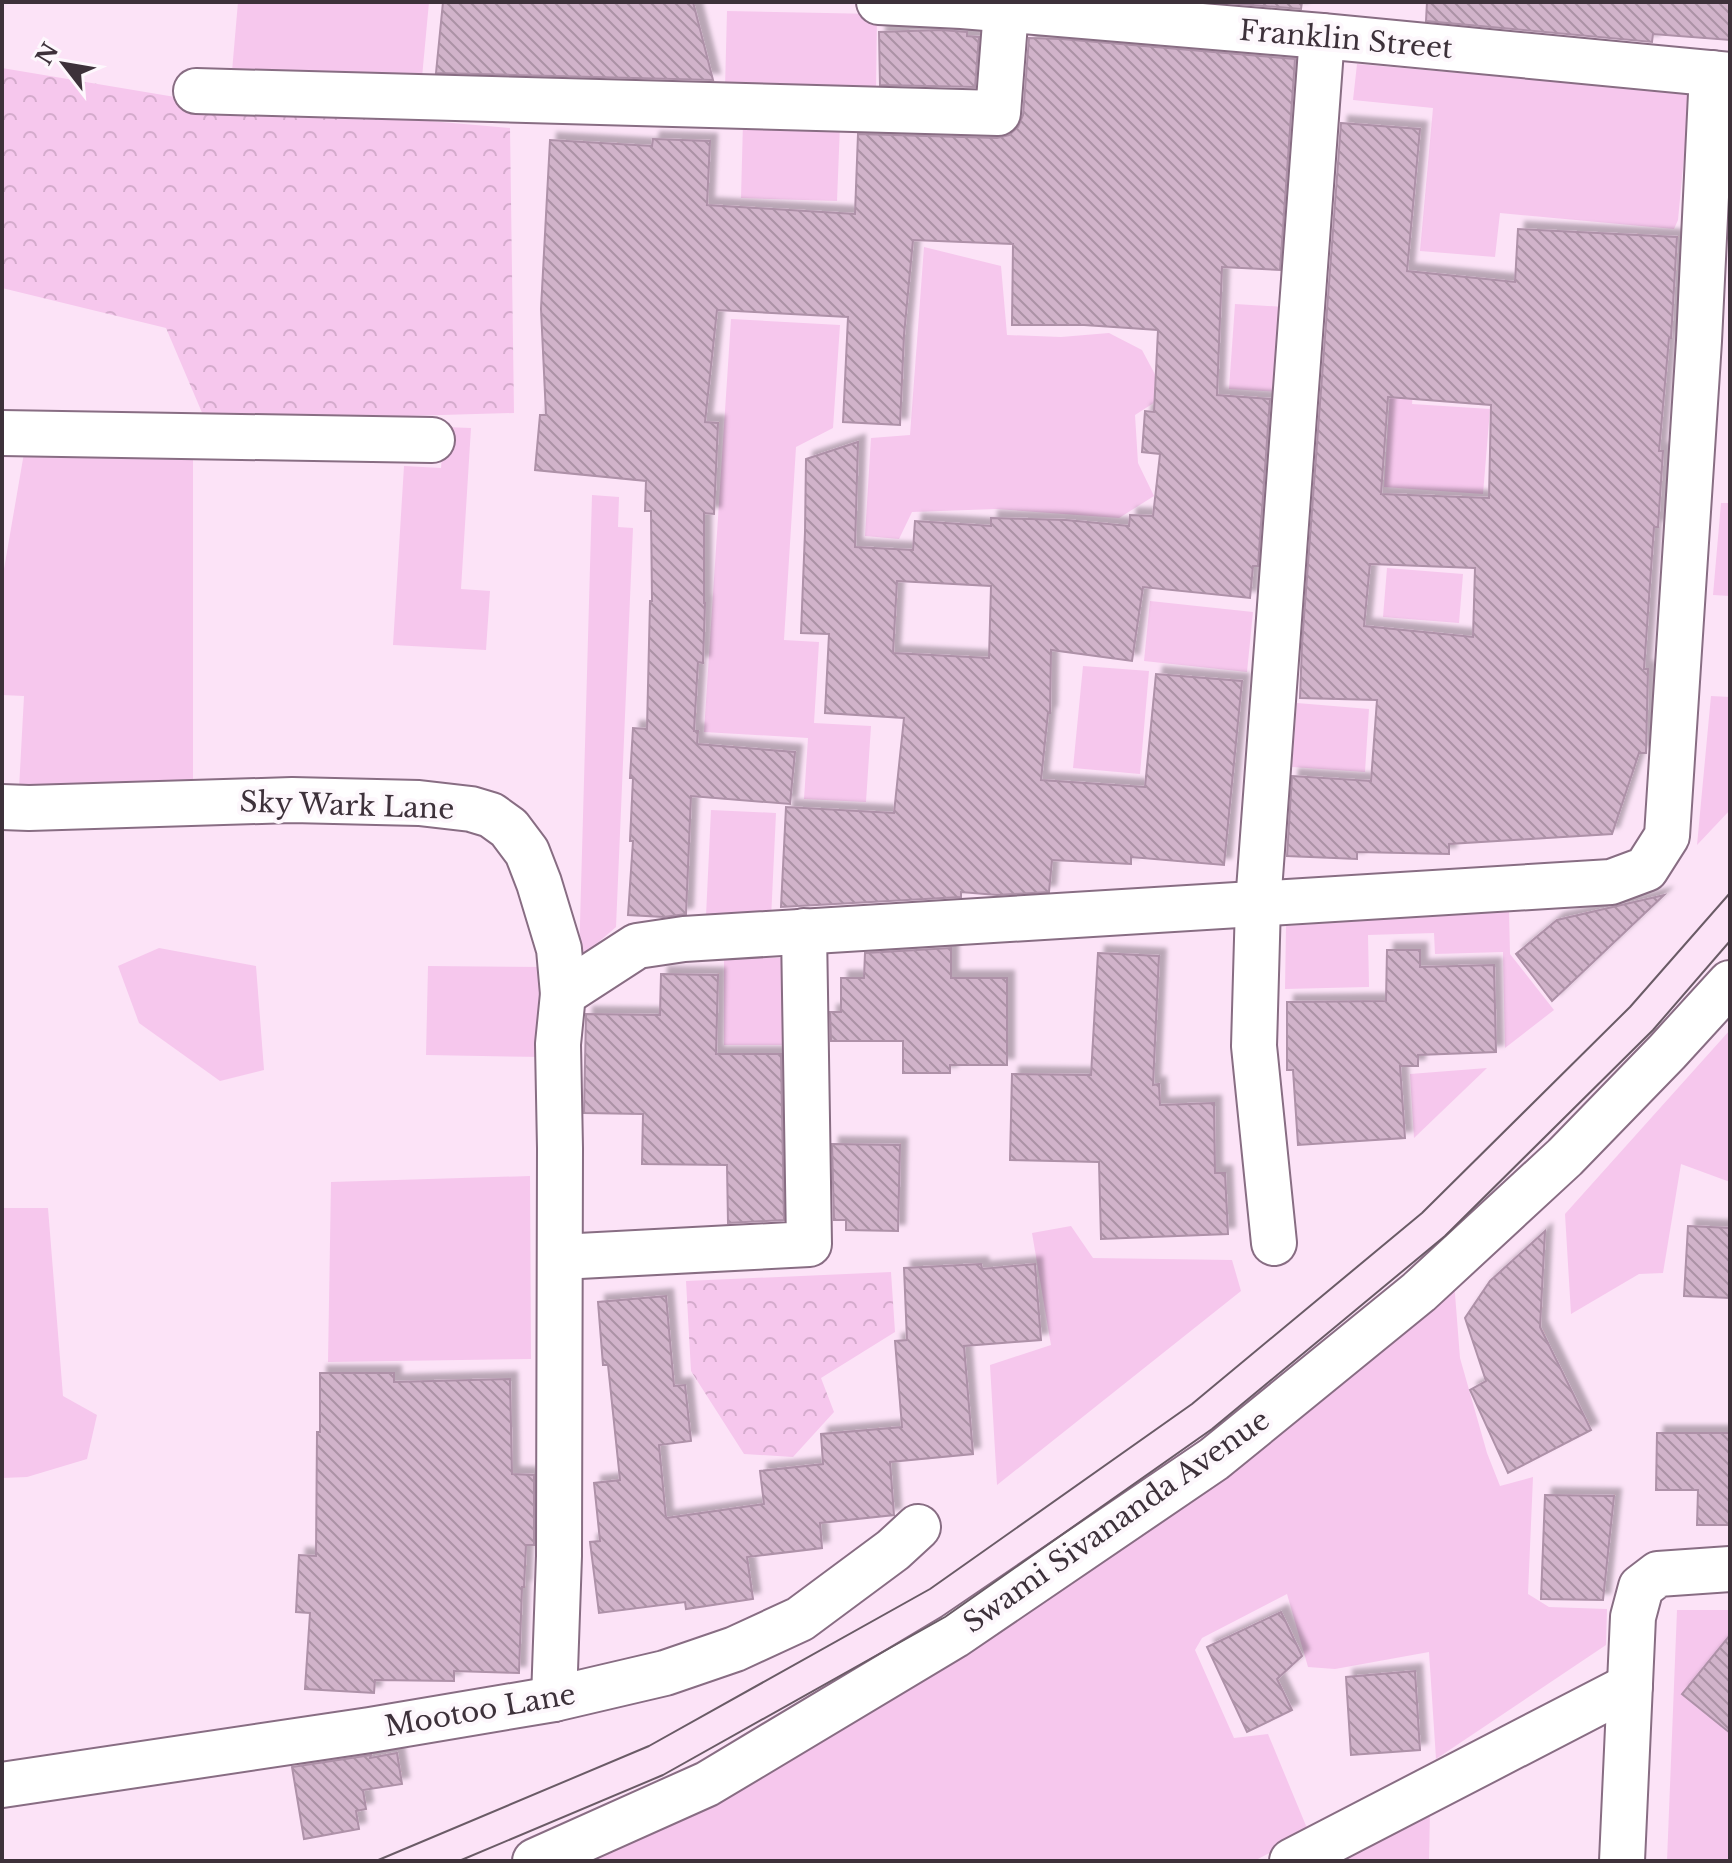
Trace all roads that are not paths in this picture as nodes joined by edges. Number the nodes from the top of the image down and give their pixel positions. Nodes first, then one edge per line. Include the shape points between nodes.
1 (879, 2) edge
2 (962, 4) edge
3 (1006, 10) junction
4 (1322, 36) junction
5 (1721, 74) edge
6 (196, 91) dead end
7 (2, 433) edge
8 (432, 440) dead end
9 (2, 807) edge
10 (1258, 904) junction
11 (804, 931) junction
12 (1730, 983) edge
13 (563, 994) junction
14 (1274, 1243) dead end
15 (560, 1257) junction
16 (918, 1527) dead end
17 (1730, 1569) edge
18 (1630, 1686) junction
19 (554, 1699) junction
20 (2, 1785) edge
21 (535, 1861) edge
22 (1292, 1861) edge
23 (1622, 1861) edge

1 - 2 street, Franklin Street
2 - 3 street, Franklin Street
3 - 4 street, Franklin Street
3 - 6 street via 998,113
4 - 5 street, Franklin Street
4 - 10 street
5 - 10 street via 1667,836 1646,869 1611,882
7 - 8 street
9 - 13 street, Sky Wark Lane via 292,800 419,803 491,815 527,852 559,949
10 - 11 street
10 - 14 street via 1254,1046
11 - 13 street via 637,946
11 - 15 street via 809,1244
12 - 21 street, Swami Sivananda Avenue via 1565,1157 1419,1292 1214,1459 954,1636 707,1784
13 - 15 street, Sky Wark Lane via 558,1044
15 - 19 street, Sky Wark Lane
16 - 19 street, Mootoo Lane via 800,1619 665,1673
17 - 18 street via 1658,1574 1641,1587 1633,1617
18 - 22 street
18 - 23 street
19 - 20 street, Mootoo Lane

